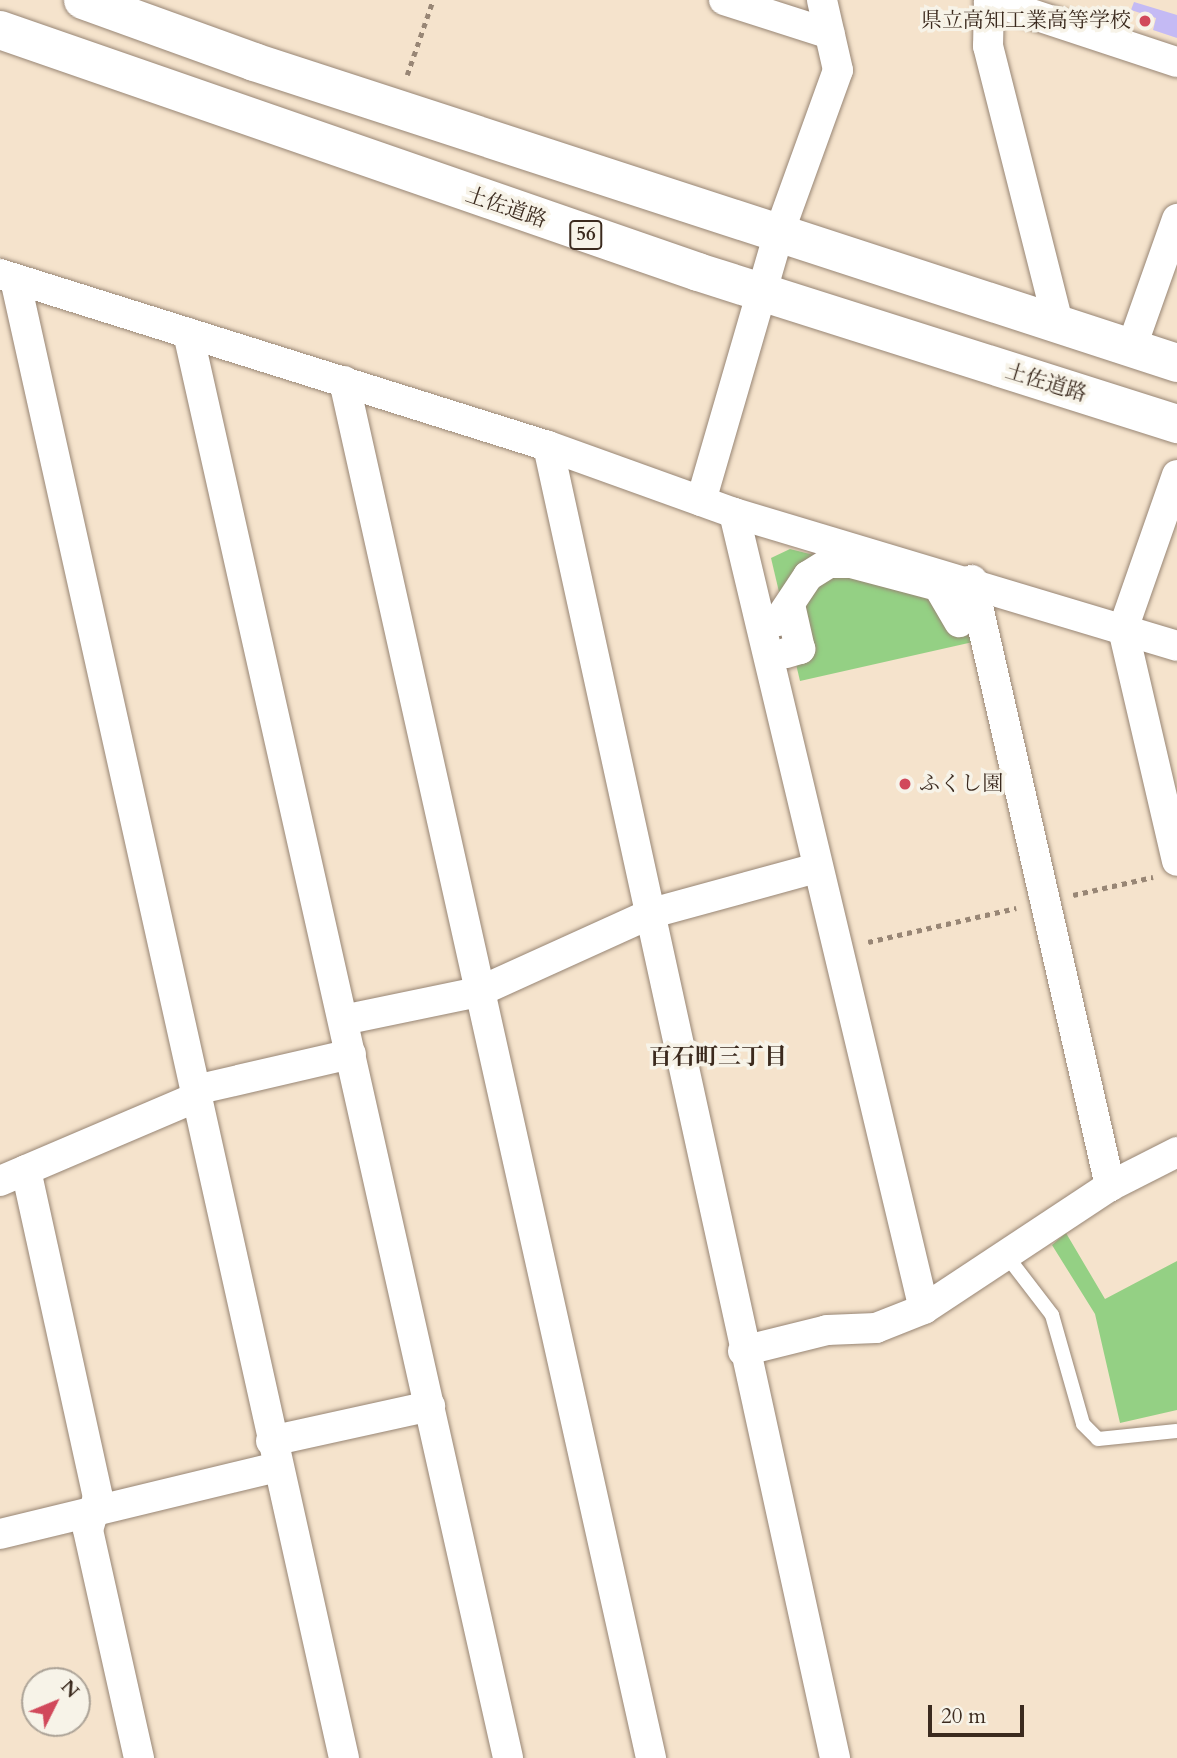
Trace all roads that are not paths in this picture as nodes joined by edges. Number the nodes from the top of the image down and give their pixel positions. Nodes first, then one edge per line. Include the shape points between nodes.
1 (83, 0) edge
2 (724, 0) edge
3 (822, 0) edge
4 (989, 0) edge
5 (0, 30) edge
6 (830, 34) junction
7 (1177, 62) edge
8 (1177, 219) edge
9 (779, 233) junction
10 (7, 276) edge
11 (762, 293) junction
12 (1059, 326) junction
13 (188, 333) junction
14 (1130, 349) junction
15 (1177, 363) edge
16 (344, 381) junction
17 (1177, 424) edge
18 (548, 446) junction
19 (1177, 475) edge
20 (701, 501) junction
21 (734, 513) junction
22 (972, 580) junction
23 (959, 622) dead end
24 (1123, 629) junction
25 (1177, 646) edge
26 (786, 653) dead end
27 (1177, 861) edge
28 (816, 868) junction
29 (652, 913) junction
30 (478, 992) junction
31 (343, 1020) junction
32 (351, 1054) junction
33 (196, 1094) junction
34 (1177, 1152) edge
35 (13, 1176) edge
36 (1110, 1186) junction
37 (1006, 1255) junction
38 (924, 1309) junction
39 (743, 1351) junction
40 (430, 1406) junction
41 (1177, 1431) edge
42 (274, 1454) junction
43 (93, 1513) junction
44 (0, 1534) edge
45 (139, 1758) edge
46 (344, 1758) edge
47 (509, 1758) edge
48 (651, 1758) edge
49 (835, 1758) edge

1 - 9 highway via 254,62
2 - 6 street
3 - 6 street
4 - 7 street
4 - 12 street via 988,46
5 - 11 highway, 土佐道路 / 56 via 230,115
6 - 9 street via 838,70
8 - 14 street
9 - 11 street
9 - 12 highway
10 - 13 street
10 - 33 street
11 - 17 highway, 土佐道路 / 56
11 - 20 street
12 - 14 highway
13 - 16 street
13 - 31 street
14 - 15 highway
16 - 18 street
16 - 30 street
18 - 20 street
18 - 29 street
19 - 24 street
20 - 21 street
21 - 22 street
21 - 28 street
22 - 24 street
22 - 36 street
23 - 26 street via 938,586 851,563 829,564 808,576 791,596 784,615 800,649
24 - 25 street
24 - 27 street
28 - 29 street
28 - 38 street
29 - 30 street
29 - 39 street
30 - 31 street
30 - 48 street
31 - 32 street
32 - 33 street
32 - 40 street
33 - 35 street
33 - 42 street
34 - 36 street
35 - 43 street via 98,1497
36 - 37 street
37 - 38 street
37 - 41 lane via 1052,1315 1083,1424 1098,1439
38 - 39 street via 876,1328 827,1329
39 - 49 street
40 - 42 street
40 - 47 street
42 - 43 street
42 - 46 street
43 - 44 street
43 - 45 street via 88,1530

